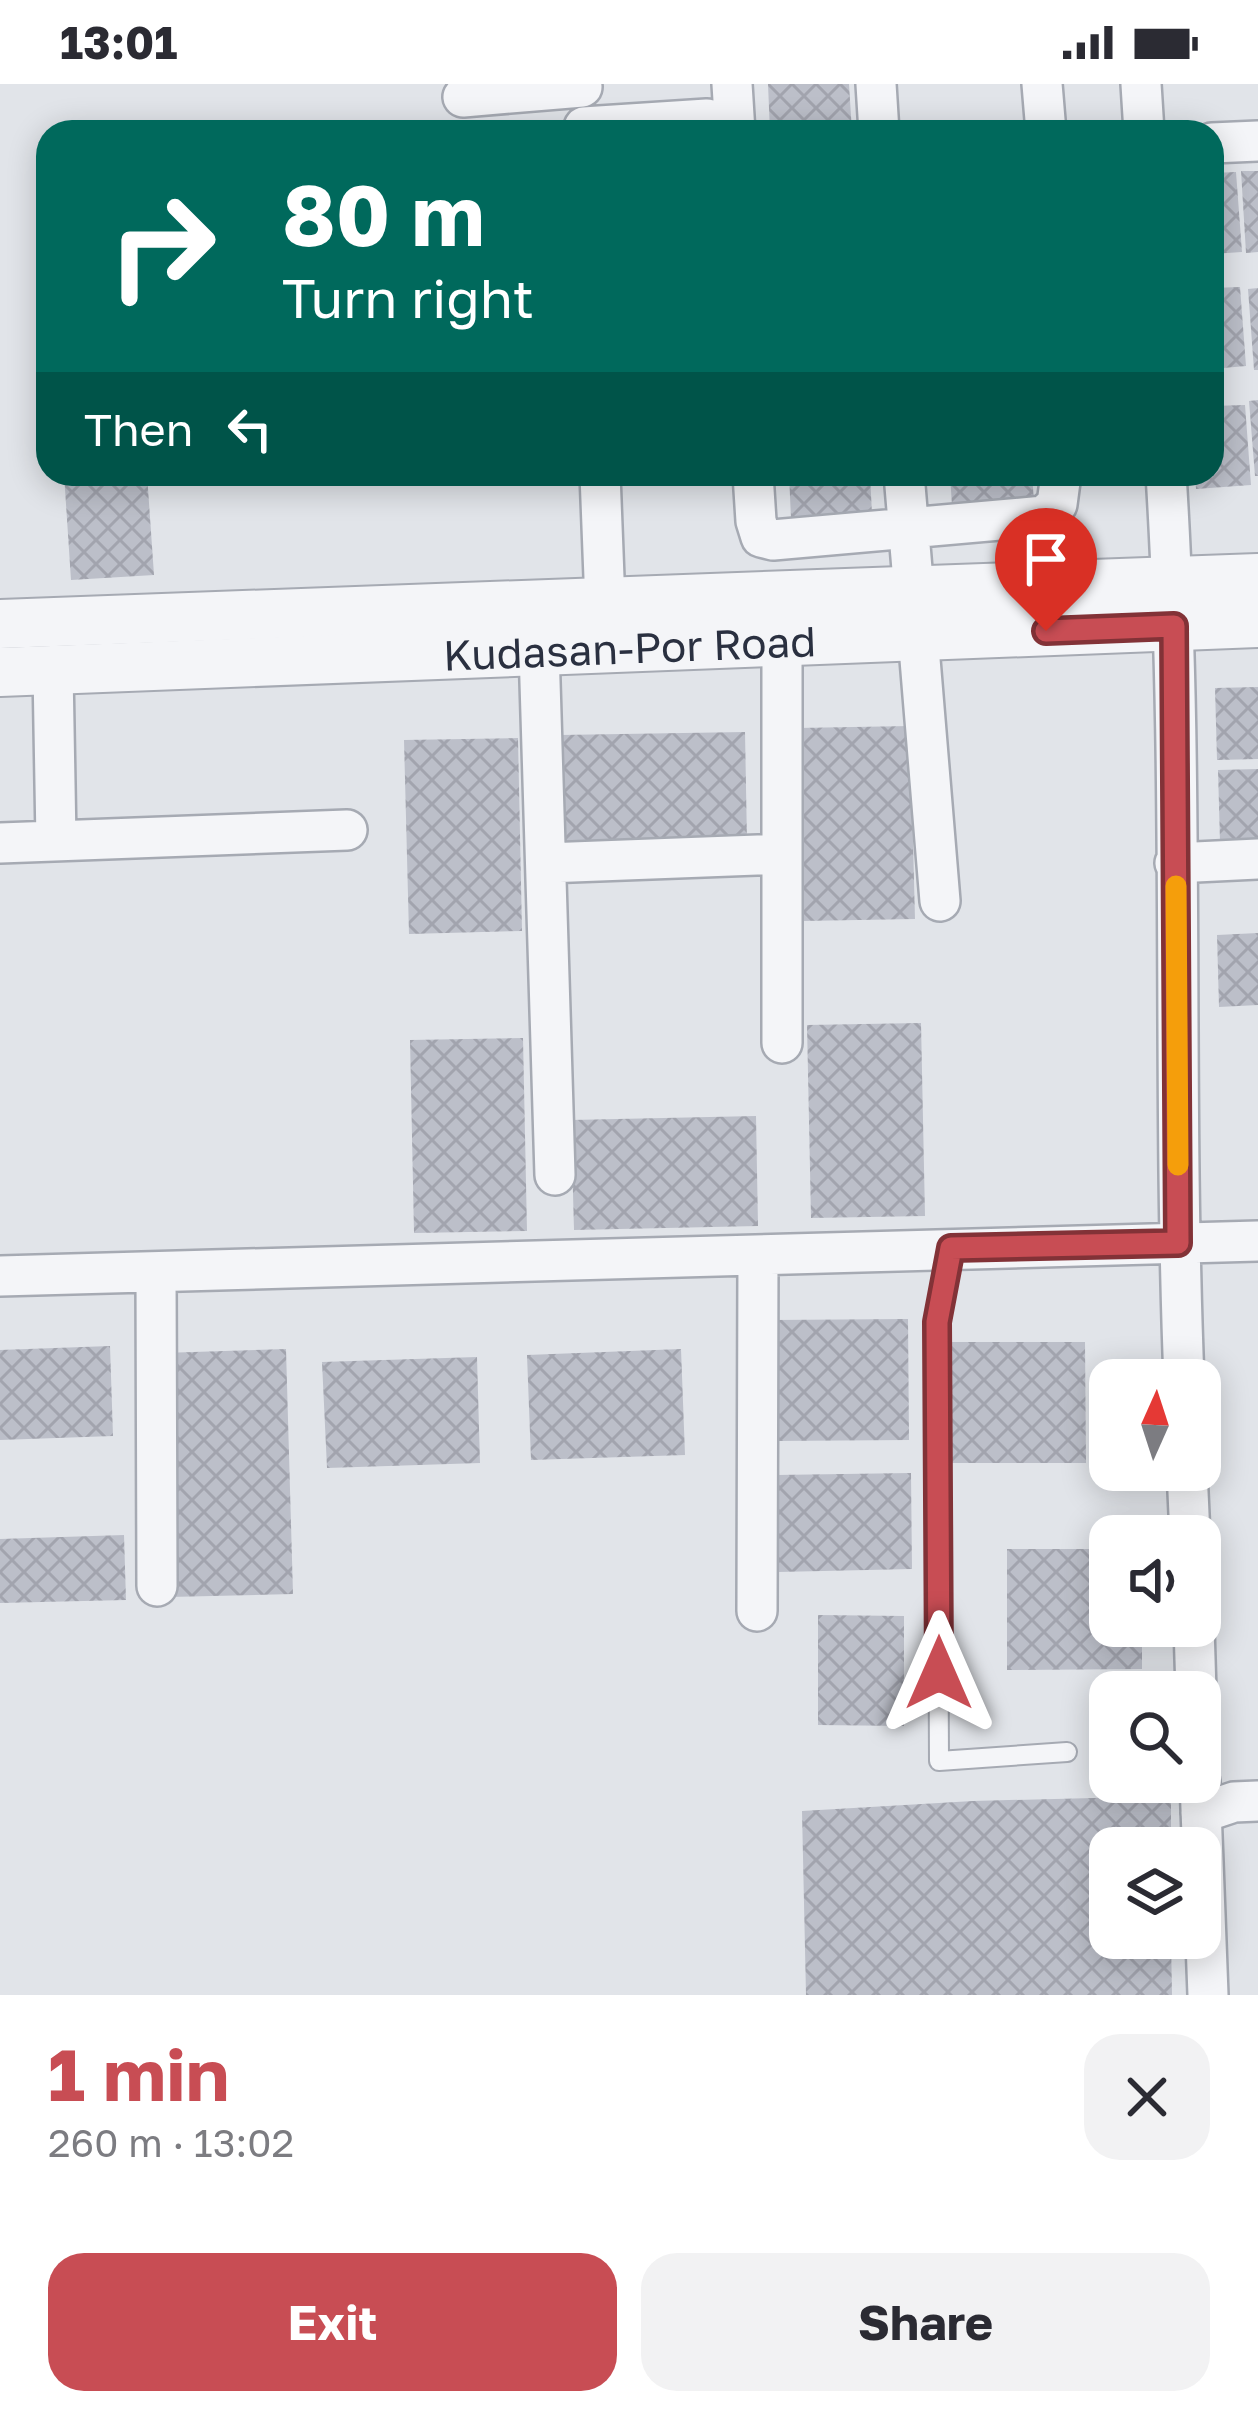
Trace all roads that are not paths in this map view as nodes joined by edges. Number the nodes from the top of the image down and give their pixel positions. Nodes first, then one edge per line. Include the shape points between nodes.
1 (732, 84) edge
2 (876, 84) edge
3 (1042, 84) edge
4 (1141, 84) edge
5 (582, 86) edge
6 (463, 98) dead end
7 (584, 120) edge
8 (723, 120) edge
9 (878, 120) edge
10 (1045, 120) edge
11 (1143, 120) edge
12 (1258, 141) edge
13 (1224, 142) edge
14 (600, 486) edge
15 (754, 486) edge
16 (905, 486) edge
17 (1059, 486) edge
18 (1167, 486) edge
19 (909, 528) junction
20 (1258, 578) edge
21 (1173, 604) junction
22 (916, 614) junction
23 (1258, 623) edge
24 (0, 624) edge
25 (606, 625) junction
26 (782, 640) junction
27 (539, 649) junction
28 (53, 670) junction
29 (0, 672) edge
30 (347, 830) dead end
31 (56, 841) junction
32 (0, 843) edge
33 (782, 854) junction
34 (1258, 859) edge
35 (1175, 862) junction
36 (546, 863) junction
37 (940, 901) dead end
38 (782, 1043) dead end
39 (555, 1175) dead end
40 (1258, 1241) edge
41 (1178, 1243) junction
42 (951, 1248) junction
43 (758, 1255) junction
44 (156, 1272) junction
45 (0, 1276) edge
46 (1183, 1359) edge
47 (157, 1586) dead end
48 (757, 1611) dead end
49 (1067, 1752) dead end
50 (1221, 1800) edge
51 (1258, 1802) edge
52 (1201, 1803) edge
53 (1208, 1995) edge

1 - 8 street
2 - 9 street
3 - 10 street
4 - 11 street
5 - 6 street
5 - 7 street
12 - 13 street
14 - 25 street
15 - 19 street via 761,537
16 - 19 street
17 - 19 street via 1057,504 1044,516
18 - 21 street
19 - 22 street
20 - 21 street, Kudasan-Por Road
21 - 22 street, Kudasan-Por Road
21 - 23 street, Kudasan-Por Road
21 - 35 street
22 - 25 street, Kudasan-Por Road
22 - 26 street, Kudasan-Por Road
22 - 37 street
24 - 25 street, Kudasan-Por Road
25 - 26 street, Kudasan-Por Road
25 - 27 street, Kudasan-Por Road
26 - 33 street
27 - 28 street, Kudasan-Por Road
27 - 36 street
28 - 29 street, Kudasan-Por Road
28 - 31 street
30 - 31 street
31 - 32 street
33 - 36 street
33 - 38 street
34 - 35 street
35 - 41 street
36 - 39 street
40 - 41 street
41 - 42 street
41 - 46 street
42 - 43 street
42 - 49 lane via 937,1322 939,1761
43 - 44 street
43 - 48 street
44 - 45 street
44 - 47 street
50 - 51 street
52 - 53 street

